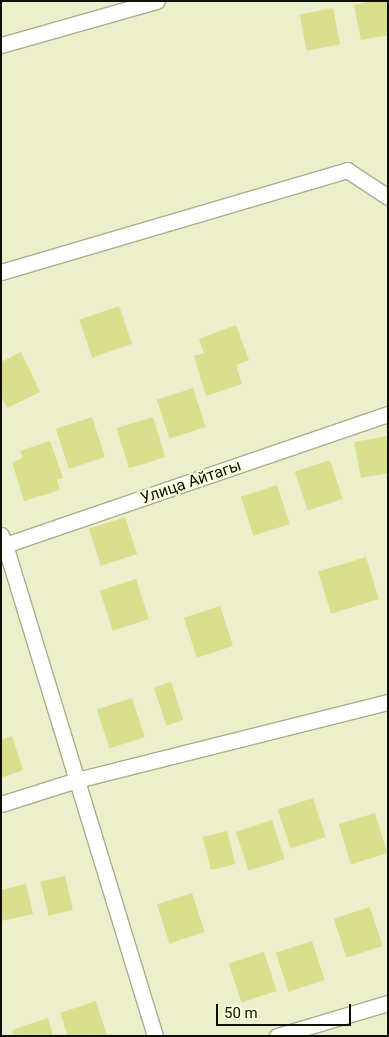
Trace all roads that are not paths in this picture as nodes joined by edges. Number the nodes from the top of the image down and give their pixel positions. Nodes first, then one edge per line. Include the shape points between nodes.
1 (157, 1) edge
2 (1, 45) edge
3 (388, 197) edge
4 (1, 272) edge
5 (388, 414) edge
6 (2, 542) edge
7 (388, 702) edge
8 (77, 780) junction
9 (1, 804) edge
10 (388, 1003) edge
11 (155, 1036) edge
12 (277, 1036) edge

1 - 2 street
3 - 4 street via 348,170
5 - 6 street, Улица Айтагы
6 - 8 street
7 - 8 street
8 - 9 street
8 - 11 street
10 - 12 street

